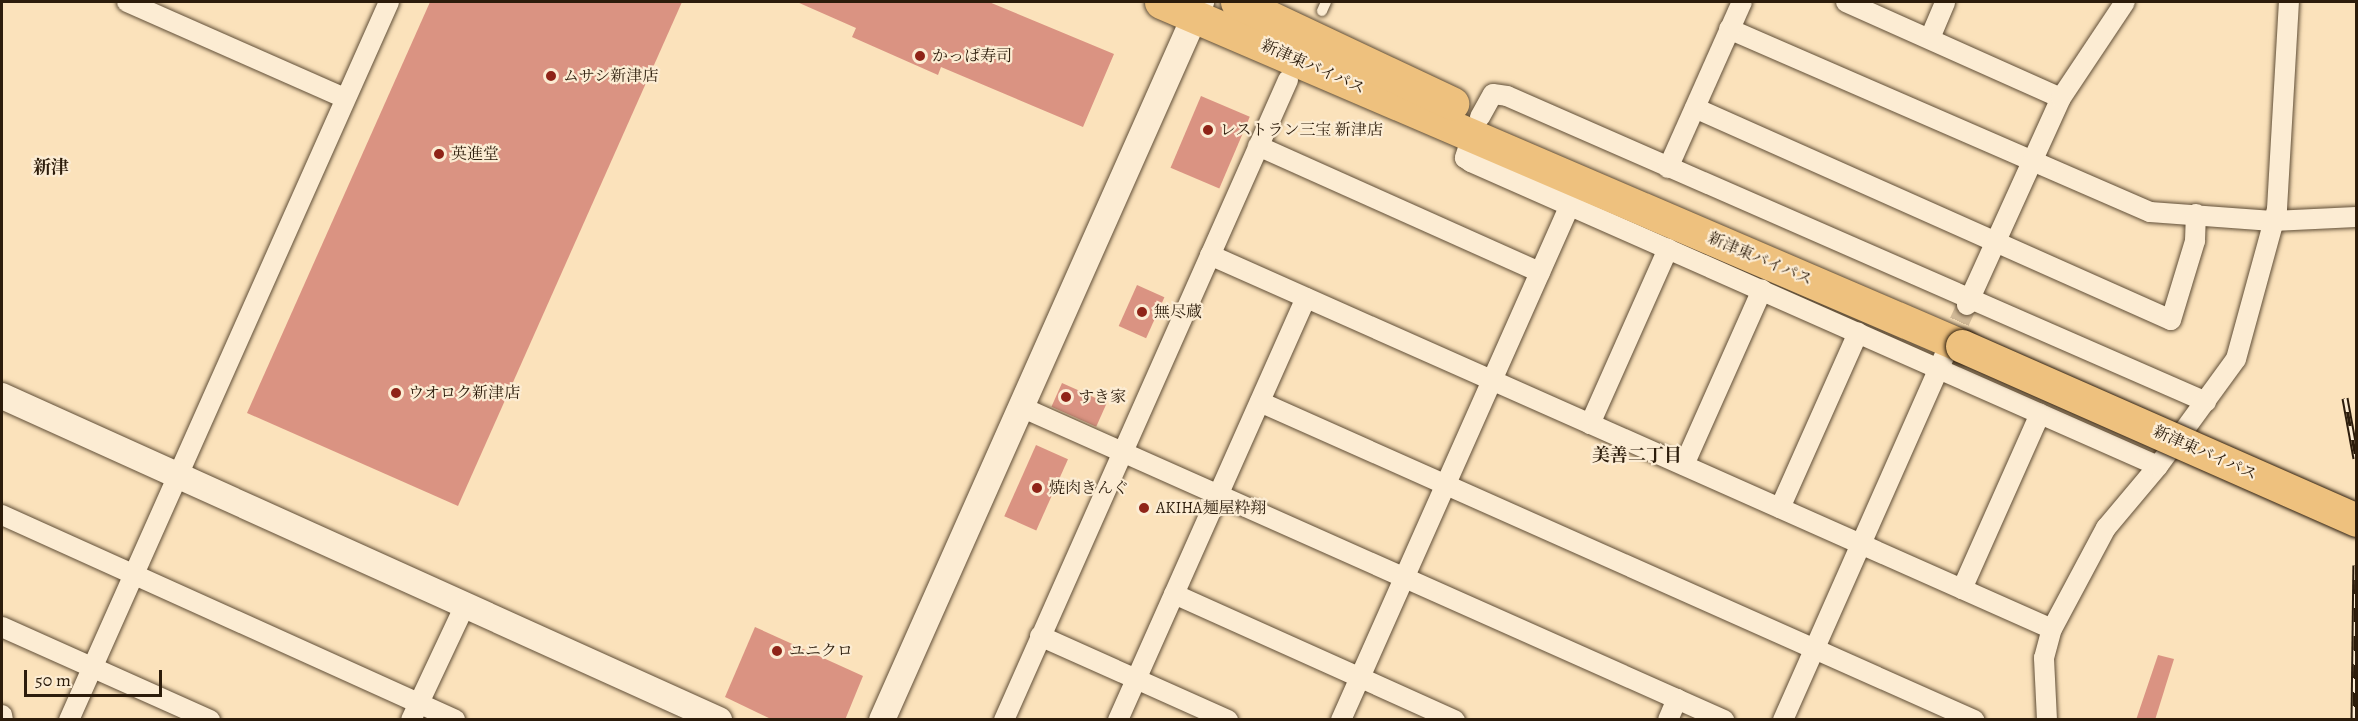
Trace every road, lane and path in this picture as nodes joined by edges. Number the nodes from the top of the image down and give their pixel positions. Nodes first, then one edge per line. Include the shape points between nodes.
1 (127, 2) edge
2 (388, 2) edge
3 (1161, 2) edge
4 (1237, 2) edge
5 (1742, 2) edge
6 (1846, 2) edge
7 (1945, 2) edge
8 (2125, 2) edge
9 (2289, 2) edge
10 (1198, 8) edge
11 (1729, 29) junction
12 (1930, 38) junction
13 (1288, 80) dead end
14 (345, 98) junction
15 (2061, 98) junction
16 (1695, 108) junction
17 (1476, 126) junction
18 (1258, 146) junction
19 (2033, 161) junction
20 (1668, 168) junction
21 (1570, 206) junction
22 (2196, 214) junction
23 (2356, 217) edge
24 (2273, 221) junction
25 (1997, 242) junction
26 (1668, 249) junction
27 (1210, 255) junction
28 (1540, 272) junction
29 (1762, 290) junction
30 (1306, 298) junction
31 (1858, 333) junction
32 (1959, 334) junction
33 (1492, 380) junction
34 (2, 396) edge
35 (1260, 402) junction
36 (2206, 402) junction
37 (1019, 406) junction
38 (2040, 414) junction
39 (1590, 424) junction
40 (1122, 452) junction
41 (1684, 465) junction
42 (2158, 466) junction
43 (176, 472) junction
44 (1446, 484) junction
45 (1218, 495) junction
46 (2356, 497) edge
47 (1780, 508) junction
48 (2, 514) edge
49 (2356, 520) edge
50 (1861, 544) junction
51 (132, 573) junction
52 (1404, 577) junction
53 (1962, 589) junction
54 (1174, 594) junction
55 (465, 605) junction
56 (2, 627) edge
57 (2052, 629) junction
58 (1040, 636) junction
59 (1815, 648) junction
60 (92, 666) junction
61 (1360, 677) junction
62 (1136, 679) junction
63 (1677, 699) junction
64 (415, 711) edge
65 (2, 715) edge
66 (3, 720) edge
67 (69, 720) edge
68 (210, 720) edge
69 (455, 720) edge
70 (719, 720) edge
71 (882, 720) edge
72 (1004, 720) edge
73 (1118, 720) edge
74 (1228, 720) edge
75 (1341, 720) edge
76 (1455, 720) edge
77 (1668, 720) edge
78 (1724, 720) edge
79 (1783, 720) edge
80 (1974, 720) edge
81 (2047, 720) edge

1 - 14 street
2 - 14 street
3 - 10 highway, 新津東バイパス
4 - 17 highway, 新津東バイパス
5 - 11 street
6 - 12 street
7 - 12 street
8 - 15 street
9 - 24 street via 2277,209
10 - 17 highway, 新津東バイパス
10 - 37 street
11 - 16 street
11 - 19 street
12 - 15 street
13 - 18 street
14 - 43 street
15 - 19 street
16 - 20 street
16 - 25 street
17 - 20 street via 1493,94 1507,96
17 - 21 street via 1465,158
17 - 32 highway, 新津東バイパス
18 - 27 street
18 - 28 street
19 - 22 street via 2150,212
19 - 25 street
20 - 32 street
21 - 26 street
21 - 28 street
22 - 24 street
22 - 25 street via 2195,241 2171,320
23 - 24 street
24 - 36 street via 2236,359
25 - 32 street
26 - 29 street
26 - 39 street
27 - 30 street
27 - 40 street
28 - 33 street
29 - 31 street
29 - 41 street
30 - 33 street
30 - 35 street
31 - 32 street
31 - 47 street
32 - 36 street
32 - 38 street
32 - 46 highway, 新津東バイパス
32 - 49 highway, 新津東バイパス, bridge
32 - 50 street
33 - 39 street
33 - 44 street
34 - 43 street
35 - 44 street
35 - 45 street
36 - 42 street
37 - 40 street
37 - 71 street
38 - 42 street
38 - 53 street
39 - 41 street
40 - 45 street
40 - 58 street
41 - 47 street
42 - 57 street via 2106,528
43 - 51 street
43 - 55 street
44 - 52 street
44 - 59 street
45 - 52 street
45 - 54 street
47 - 50 street
48 - 51 street
50 - 53 street
50 - 59 street
51 - 60 street
51 - 64 street
52 - 61 street
52 - 63 street
53 - 57 street
54 - 61 street
54 - 62 street
55 - 64 street
55 - 70 street
56 - 60 street
57 - 81 street via 2044,658
58 - 62 street
58 - 72 street
59 - 79 street
59 - 80 street
60 - 67 street
60 - 68 street
61 - 75 street
61 - 76 street
62 - 73 street
62 - 74 street
63 - 77 street
63 - 78 street
64 - 69 street
65 - 66 street

